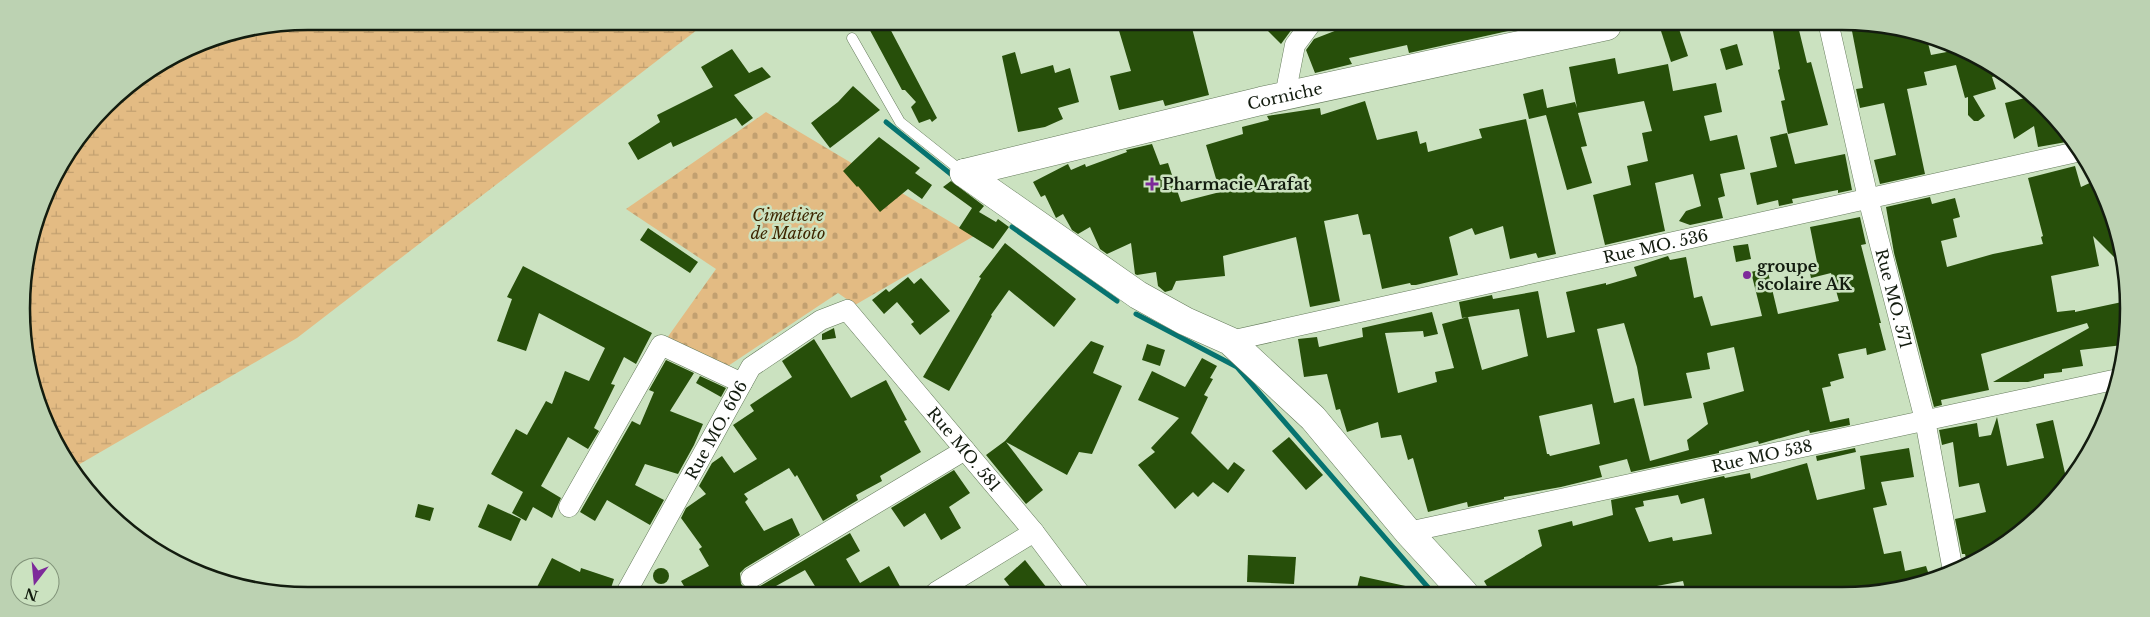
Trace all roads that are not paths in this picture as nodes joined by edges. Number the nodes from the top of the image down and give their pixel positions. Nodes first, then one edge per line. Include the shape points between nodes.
1 (1306, 30) edge
2 (1589, 30) edge
3 (1830, 30) edge
4 (852, 38) dead end
5 (1285, 96) junction
6 (2072, 153) edge
7 (964, 173) junction
8 (1868, 198) junction
9 (847, 310) joint
10 (1230, 341) junction
11 (2111, 380) edge
12 (742, 382) junction
13 (1925, 420) junction
14 (965, 450) junction
15 (569, 507) dead end
16 (1034, 532) junction
17 (1408, 532) junction
18 (1952, 564) edge
19 (751, 578) dead end
20 (1452, 585) edge
21 (629, 587) edge
22 (944, 587) edge
23 (1075, 587) edge

1 - 5 street via 1295,45
2 - 5 street, Corniche
3 - 8 street, Rue MO. 571
4 - 7 lane via 900,122
5 - 7 street, Corniche
6 - 8 street, Rue MO. 536
7 - 10 street via 1138,295
8 - 10 street, Rue MO. 536
8 - 13 street, Rue MO. 571
9 - 12 street, Rue MO. 606 via 820,320 751,367
9 - 14 street, Rue MO. 581
10 - 17 street via 1313,418
11 - 13 street, Rue MO 538
12 - 15 street via 661,345
12 - 21 street, Rue MO. 606
13 - 17 street, Rue MO 538
13 - 18 street, Rue MO. 571
14 - 16 street, Rue MO. 581
14 - 19 street
16 - 22 street
16 - 23 street, Rue MO. 581
17 - 20 street

